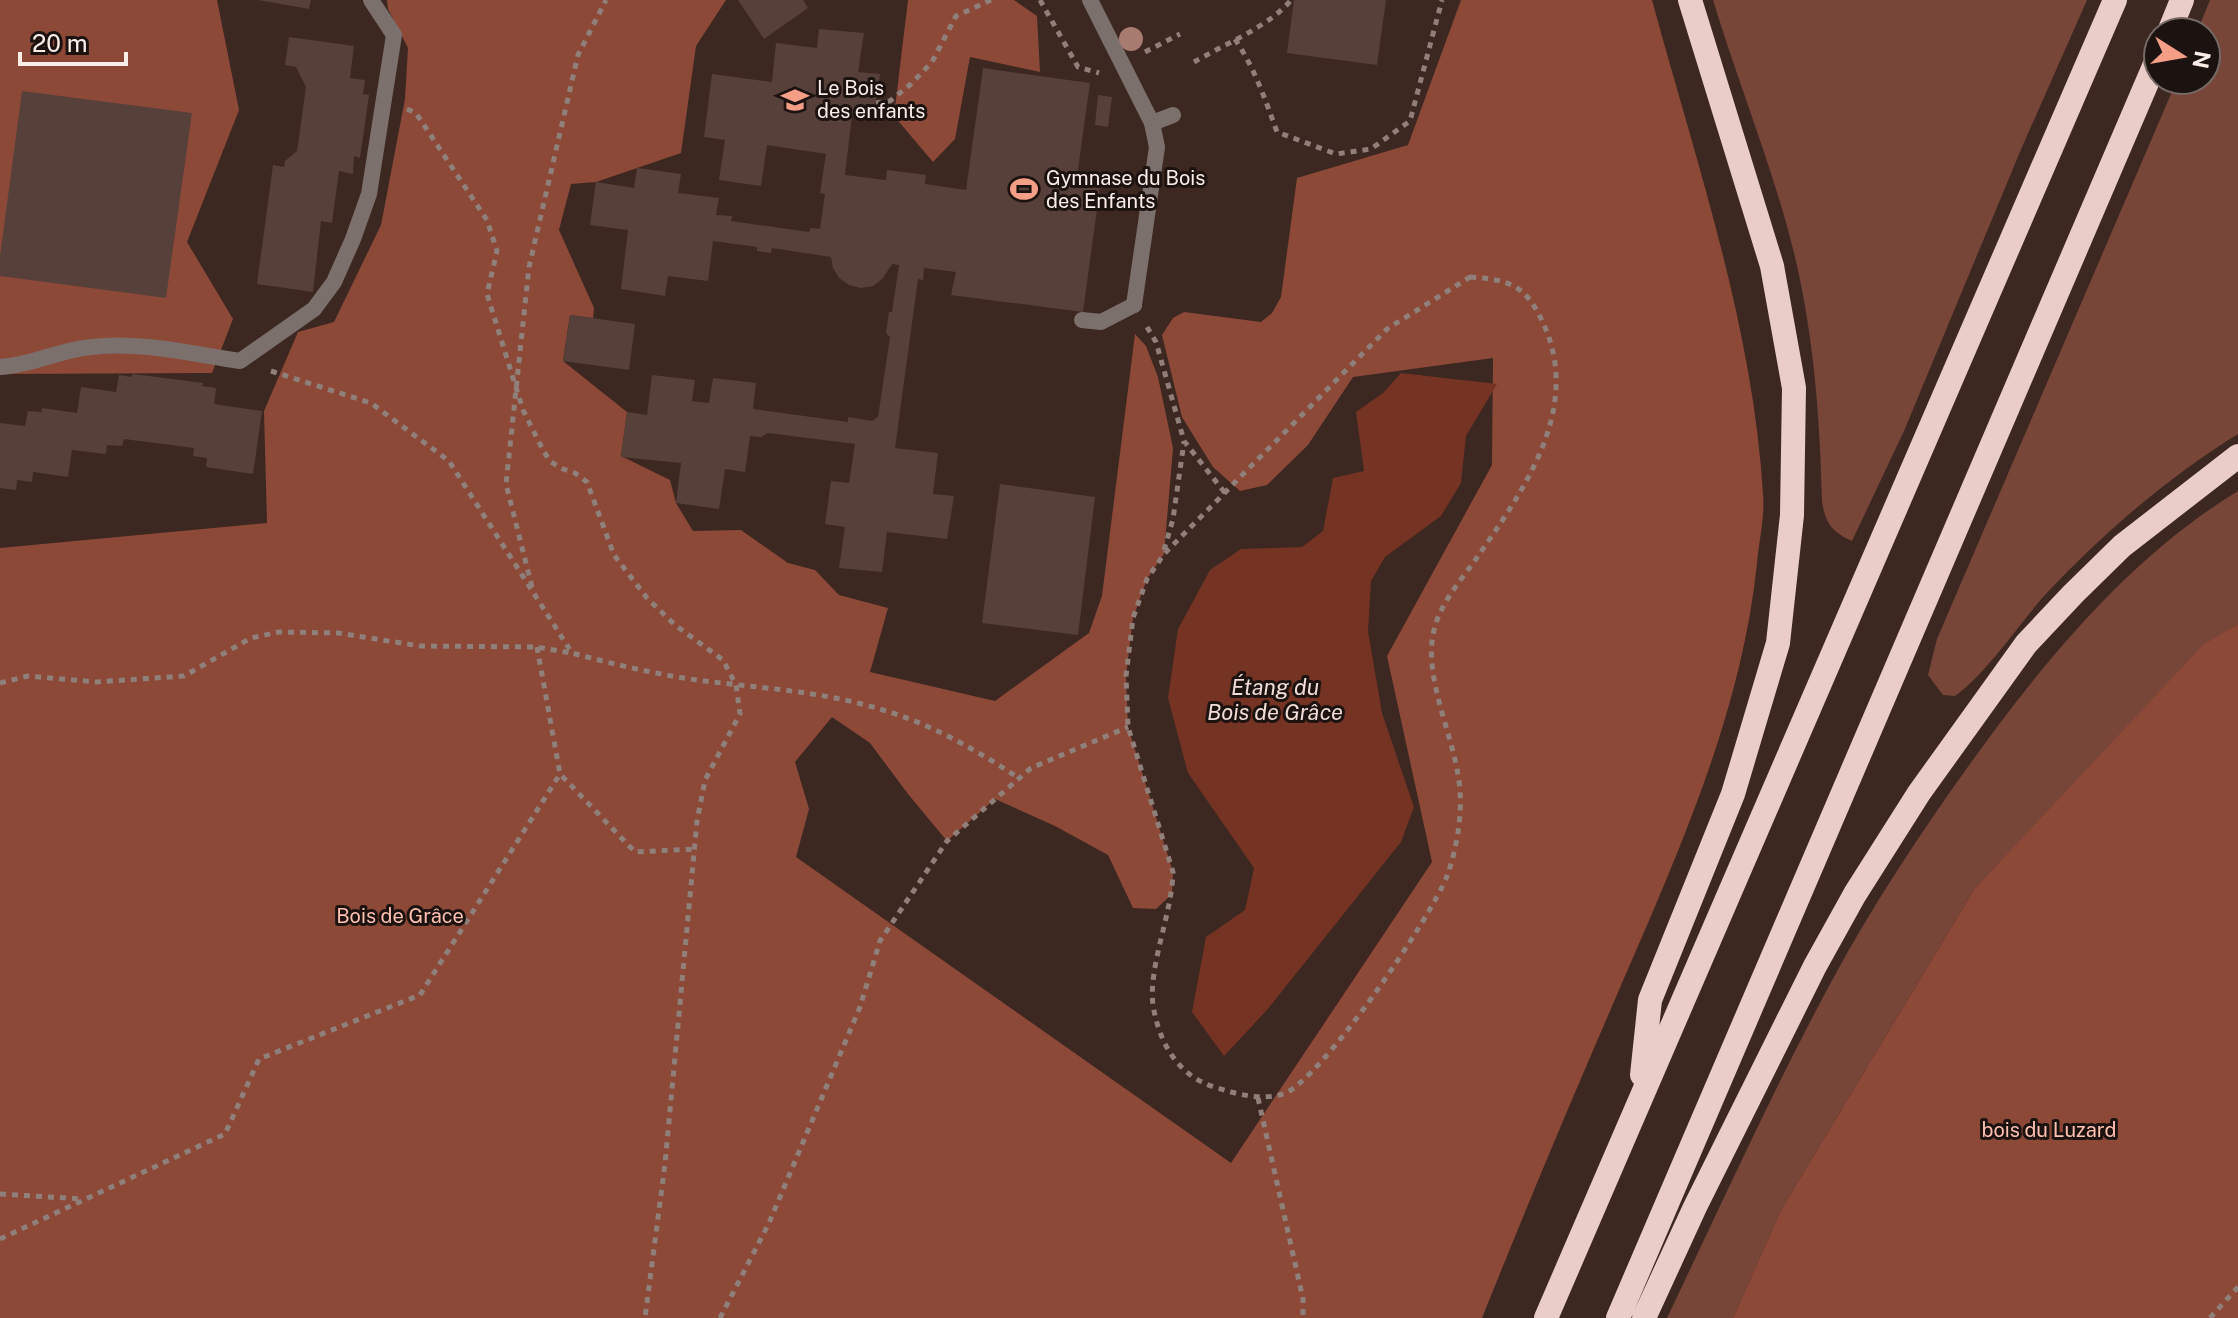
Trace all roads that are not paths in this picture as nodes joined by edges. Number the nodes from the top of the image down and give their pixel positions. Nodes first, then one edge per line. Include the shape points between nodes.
1 (371, 0) edge
2 (1090, 0) edge
3 (1690, 0) edge
4 (2115, 0) edge
5 (2142, 94) edge
6 (1173, 115) dead end
7 (1152, 123) junction
8 (1082, 320) dead end
9 (0, 367) edge
10 (2238, 456) edge
11 (1640, 1099) junction
12 (1546, 1318) edge
13 (1618, 1318) edge
14 (1644, 1318) edge

1 - 9 street via 394,35 369,194 334,282 314,309 240,361 128,344 87,347
2 - 7 street
3 - 11 highway via 1772,266 1794,388 1792,515 1778,643 1733,794 1650,1000
4 - 11 highway
5 - 13 highway
6 - 7 street
7 - 8 street via 1157,147 1134,305 1101,322
10 - 14 highway via 2122,546 2073,594 2026,644 1919,793 1815,966
11 - 12 highway

